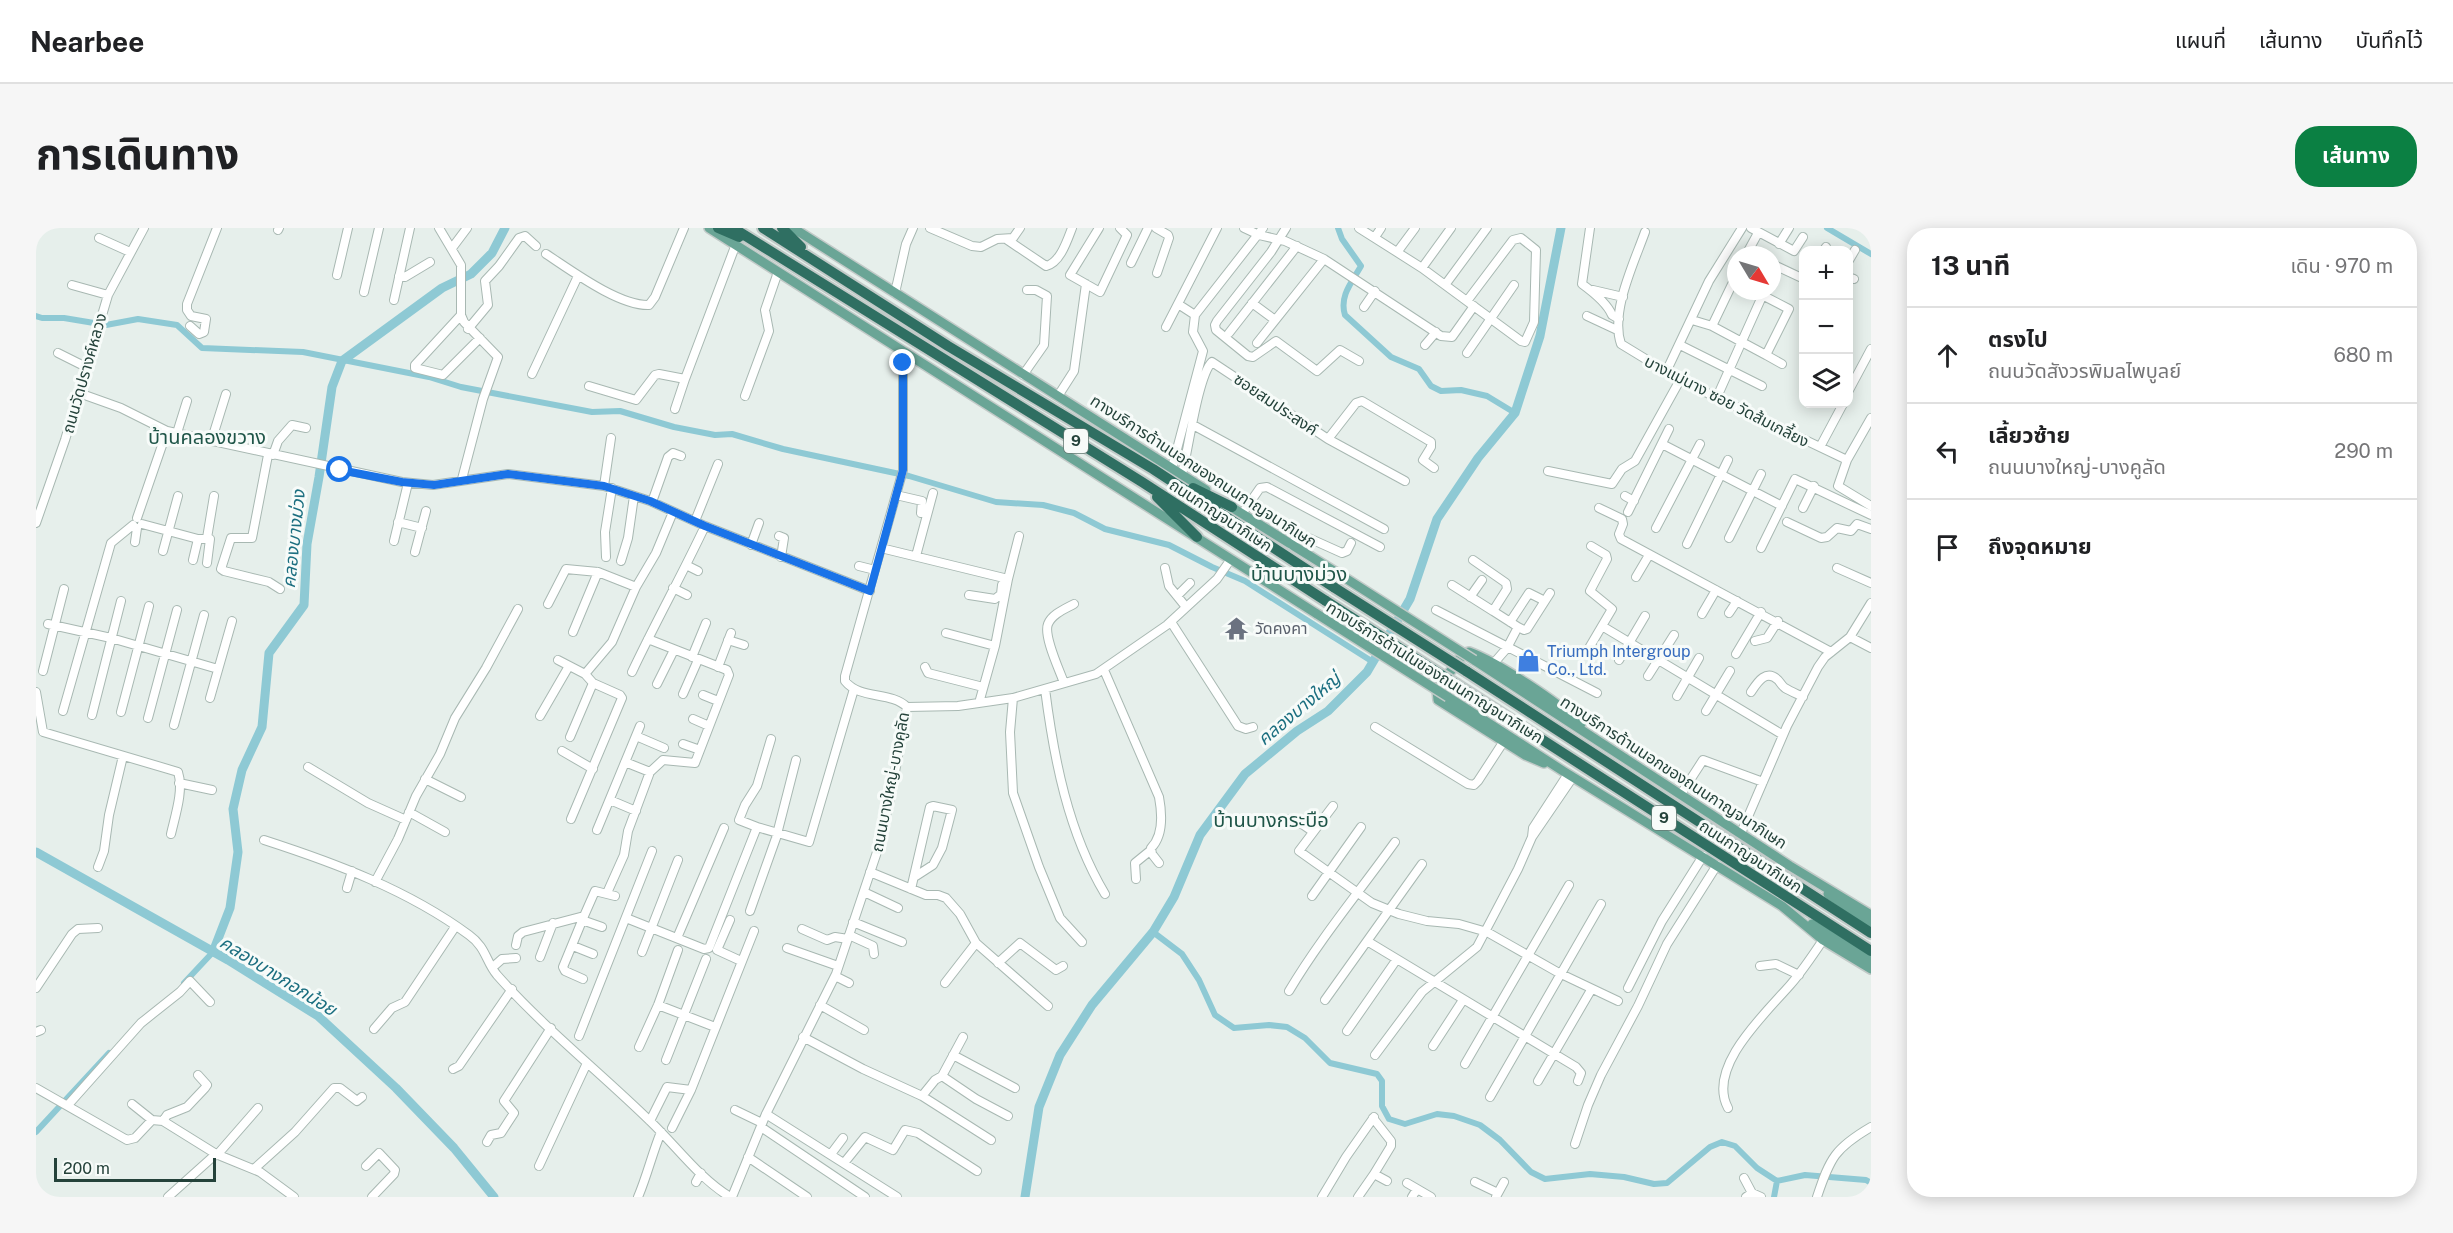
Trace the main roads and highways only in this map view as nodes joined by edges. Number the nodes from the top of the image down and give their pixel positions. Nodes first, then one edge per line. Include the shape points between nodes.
1 (709, 228) edge
2 (717, 228) edge
3 (733, 228) edge
4 (763, 228) edge
5 (782, 228) edge
6 (793, 228) edge
7 (804, 231) edge
8 (762, 246) junction
9 (817, 262) junction
10 (1153, 469) junction
11 (1142, 482) junction
12 (1232, 507) junction
13 (1197, 537) junction
14 (1598, 741) junction
15 (1568, 774) junction
16 (1790, 866) junction
17 (1782, 906) junction
18 (1871, 915) edge
19 (1871, 923) edge
20 (1871, 933) edge
21 (1871, 951) edge
22 (1871, 961) edge
23 (1871, 969) edge

1 - 13 main road, ทางบริการด้านในของถนนกาญจนาภิเษก
2 - 8 highway
3 - 8 highway, ถนนกาญจนาภิเษก / 9
4 - 9 highway, ถนนกาญจนาภิเษก / 9
5 - 9 highway
6 - 7 main road, ทางบริการด้านนอกของถนนกาญจนาภิเษก
7 - 12 main road, ทางบริการด้านนอกของถนนกาญจนาภิเษก
8 - 11 highway, ถนนกาญจนาภิเษก / 9
9 - 10 highway, ถนนกาญจนาภิเษก / 9
10 - 12 highway
10 - 20 highway, ถนนกาญจนาภิเษก / 9, bridge
11 - 13 highway
11 - 21 highway, ถนนกาญจนาภิเษก / 9, bridge
12 - 14 main road, ทางบริการด้านนอกของถนนกาญจนาภิเษก, bridge
13 - 15 main road, ทางบริการด้านในของถนนกาญจนาภิเษก, bridge via 1228,563 1317,614
14 - 15 main road via 1558,705 1472,653 1462,654 1436,697 1531,758
14 - 16 main road, ทางบริการด้านนอกของถนนกาญจนาภิเษก
15 - 17 main road, ทางบริการด้านในของถนนกาญจนาภิเษก
16 - 18 main road, ทางบริการด้านนอกของถนนกาญจนาภิเษก
16 - 19 main road
17 - 22 main road
17 - 23 main road, ทางบริการด้านในของถนนกาญจนาภิเษก via 1824,940

